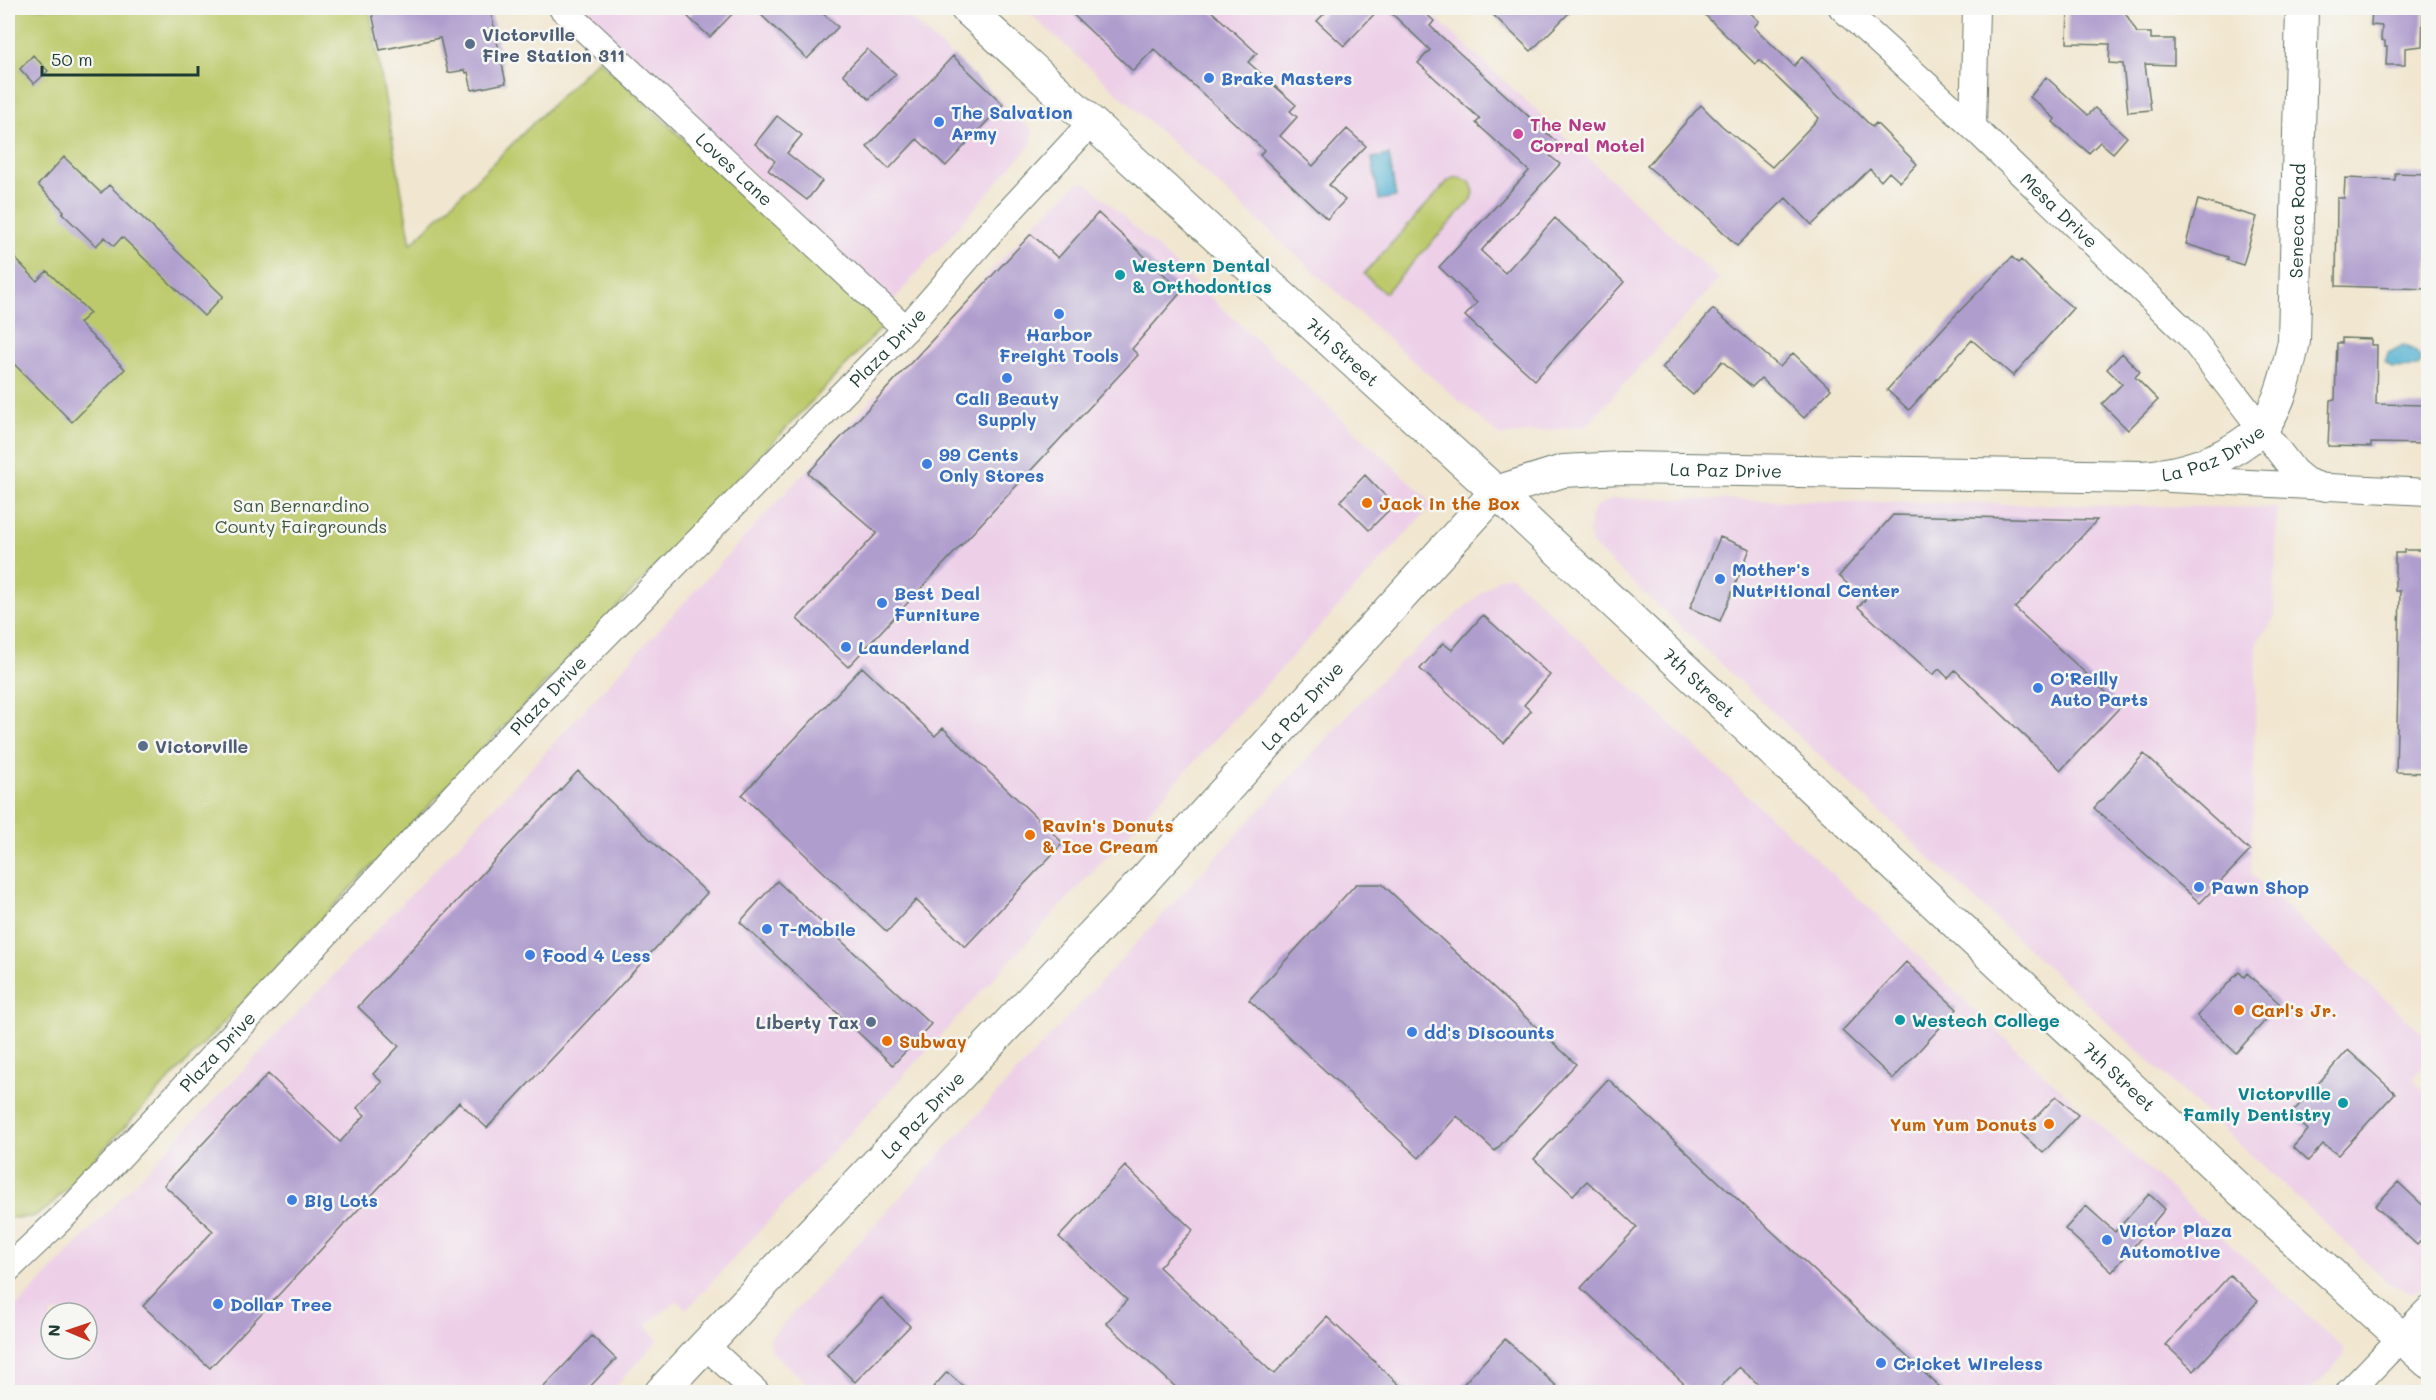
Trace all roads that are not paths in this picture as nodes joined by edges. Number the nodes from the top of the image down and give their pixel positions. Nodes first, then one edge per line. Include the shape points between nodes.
1 (562, 8) edge
2 (966, 8) edge
3 (1842, 8) edge
4 (1976, 8) edge
5 (2302, 8) edge
6 (1091, 123) junction
7 (1973, 127) junction
8 (906, 329) junction
9 (2262, 428) junction
10 (2142, 477) junction
11 (2326, 488) junction
12 (1496, 492) junction
13 (2428, 492) edge
14 (13, 1259) edge
15 (2428, 1310) edge
16 (2403, 1338) junction
17 (706, 1346) junction
18 (2428, 1362) edge
19 (661, 1392) edge
20 (756, 1392) edge
21 (2349, 1392) edge

1 - 8 street, Loves Lane
2 - 6 main road, 7th Street
3 - 7 street, Mesa Drive
4 - 7 street
5 - 9 main road, Seneca Road via 2294,341 2280,392
6 - 8 street, Plaza Drive
6 - 12 main road, 7th Street
7 - 9 street, Mesa Drive via 2190,336
8 - 14 street, Plaza Drive via 554,688 72,1208
9 - 10 main road, La Paz Drive via 2216,459 2184,472
9 - 11 street, La Paz Drive via 2294,471 2306,482
10 - 11 street, La Paz Drive
10 - 12 main road, La Paz Drive via 1621,468 1563,471
11 - 13 street, La Paz Drive
12 - 16 main road, 7th Street via 2276,1224
12 - 17 main road, La Paz Drive via 1145,879
15 - 16 street
16 - 18 main road, 7th Street
16 - 21 street
17 - 19 main road, La Paz Drive
17 - 20 street

